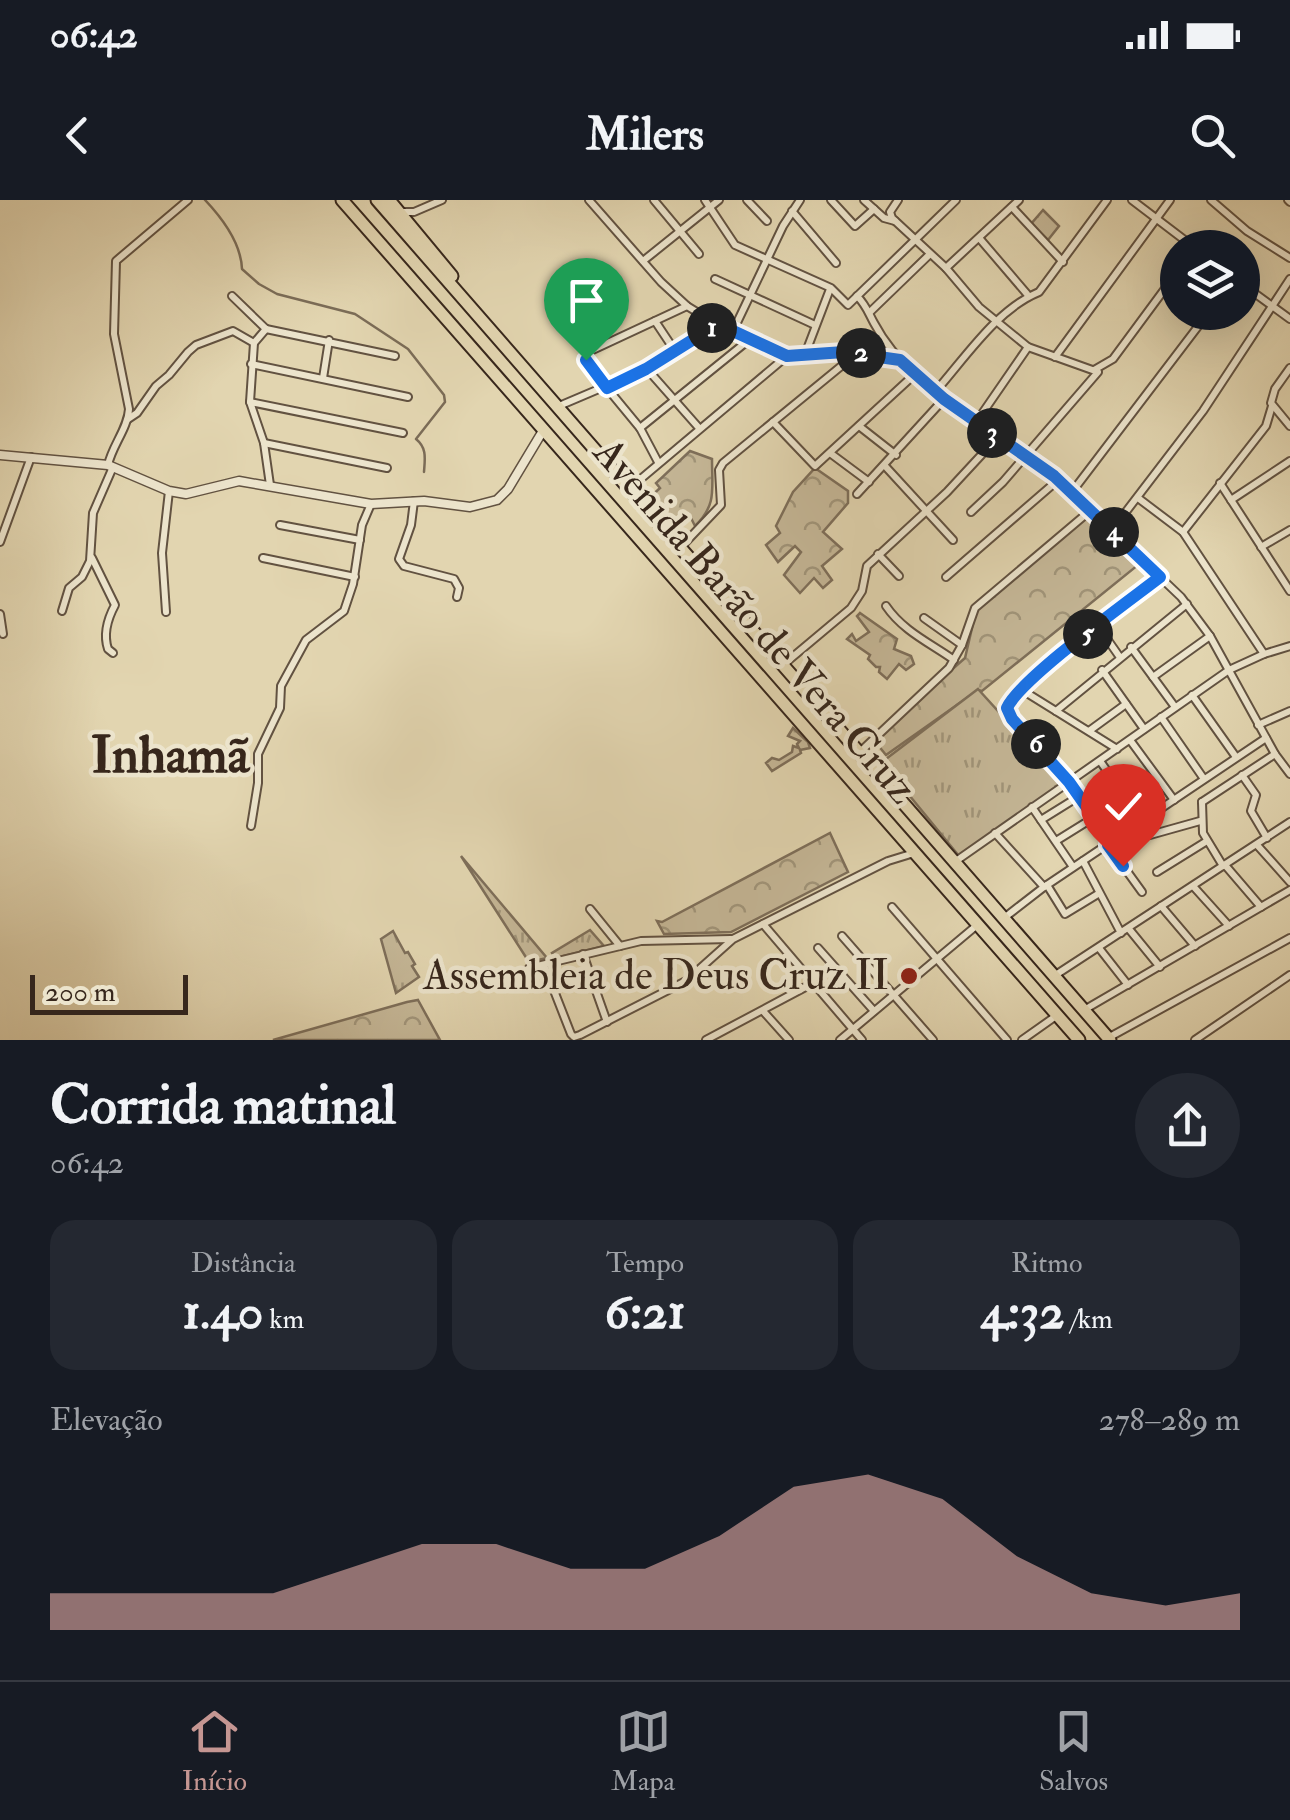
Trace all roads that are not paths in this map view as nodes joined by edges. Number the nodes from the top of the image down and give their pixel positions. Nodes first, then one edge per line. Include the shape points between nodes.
1 (188, 200) edge
2 (342, 200) edge
3 (376, 200) edge
4 (389, 200) edge
5 (442, 200) edge
6 (589, 200) edge
7 (654, 200) edge
8 (705, 200) edge
9 (719, 200) edge
10 (747, 200) edge
11 (800, 200) edge
12 (832, 200) edge
13 (864, 200) edge
14 (898, 200) edge
15 (956, 200) edge
16 (1019, 200) edge
17 (1107, 200) edge
18 (1132, 200) edge
19 (1170, 200) edge
20 (1211, 200) edge
21 (1012, 207) junction
22 (425, 209) junction
23 (710, 209) junction
24 (874, 209) junction
25 (791, 210) junction
26 (399, 211) junction
27 (1157, 218) junction
28 (768, 221) dead end
29 (895, 221) junction
30 (414, 227) junction
31 (1172, 230) edge
32 (680, 233) junction
33 (914, 238) junction
34 (980, 239) junction
35 (1290, 245) edge
36 (698, 254) dead end
37 (930, 254) junction
38 (1287, 257) edge
39 (766, 260) junction
40 (643, 261) junction
41 (1063, 262) junction
42 (836, 263) dead end
43 (946, 268) junction
44 (715, 278) dead end
45 (1290, 279) edge
46 (830, 288) junction
47 (1028, 294) junction
48 (751, 295) junction
49 (1160, 295) edge
50 (232, 296) dead end
51 (857, 296) junction
52 (1260, 298) edge
53 (469, 305) junction
54 (687, 306) junction
55 (1272, 307) junction
56 (870, 312) junction
57 (1290, 320) edge
58 (655, 321) junction
59 (996, 322) junction
60 (718, 324) junction
61 (816, 325) junction
62 (266, 329) junction
63 (1196, 330) edge
64 (733, 331) junction
65 (750, 339) junction
66 (329, 340) junction
67 (254, 342) junction
68 (1028, 347) junction
69 (674, 351) junction
70 (858, 352) junction
71 (395, 356) dead end
72 (787, 356) junction
73 (804, 357) junction
74 (1055, 357) junction
75 (900, 360) junction
76 (252, 364) junction
77 (1290, 368) edge
78 (646, 369) junction
79 (1096, 371) junction
80 (915, 374) junction
81 (322, 378) junction
82 (607, 388) junction
83 (935, 392) junction
84 (408, 397) dead end
85 (944, 399) junction
86 (674, 400) junction
87 (250, 402) junction
88 (1272, 403) junction
89 (558, 407) junction
90 (128, 419) junction
91 (773, 422) junction
92 (977, 422) junction
93 (859, 426) junction
94 (1290, 426) edge
95 (640, 428) junction
96 (700, 428) junction
97 (544, 429) junction
98 (403, 434) dead end
99 (998, 437) junction
100 (264, 444) junction
101 (830, 453) junction
102 (896, 454) junction
103 (0, 455) edge
104 (1026, 456) junction
105 (32, 457) junction
106 (658, 462) junction
107 (1290, 462) edge
108 (110, 466) junction
109 (886, 466) junction
110 (387, 468) dead end
111 (1058, 480) junction
112 (869, 482) junction
113 (1220, 483) junction
114 (270, 484) junction
115 (627, 485) junction
116 (169, 491) junction
117 (1072, 492) junction
118 (857, 494) dead end
119 (604, 498) junction
120 (1138, 498) junction
121 (1231, 500) junction
122 (414, 501) junction
123 (371, 504) junction
124 (1091, 510) junction
125 (926, 512) junction
126 (971, 512) dead end
127 (280, 525) dead end
128 (1112, 530) junction
129 (1290, 530) edge
130 (1183, 532) junction
131 (360, 540) junction
132 (952, 540) dead end
133 (0, 542) edge
134 (681, 547) junction
135 (1261, 547) junction
136 (878, 554) junction
137 (92, 556) junction
138 (263, 558) dead end
139 (354, 576) junction
140 (900, 576) dead end
141 (946, 577) dead end
142 (1160, 577) junction
143 (1290, 591) edge
144 (457, 598) dead end
145 (1187, 604) junction
146 (886, 606) dead end
147 (62, 611) dead end
148 (166, 612) dead end
149 (0, 614) edge
150 (924, 618) dead end
151 (1098, 626) junction
152 (3, 634) dead end
153 (1210, 636) junction
154 (962, 645) junction
155 (1290, 646) edge
156 (1131, 647) junction
157 (113, 653) dead end
158 (1264, 654) junction
159 (1119, 656) junction
160 (954, 660) junction
161 (784, 664) junction
162 (1102, 670) junction
163 (1229, 670) junction
164 (1153, 677) junction
165 (1022, 690) junction
166 (1192, 695) junction
167 (1126, 704) junction
168 (1175, 707) junction
169 (1056, 710) junction
170 (1290, 711) edge
171 (1161, 717) junction
172 (1258, 725) junction
173 (1144, 730) junction
174 (1089, 731) junction
175 (1266, 738) junction
176 (1130, 740) junction
177 (1117, 749) junction
178 (860, 752) junction
179 (1275, 754) junction
180 (1236, 757) junction
181 (1100, 761) junction
182 (870, 763) junction
183 (1290, 774) edge
184 (1242, 775) junction
185 (1204, 779) junction
186 (851, 780) junction
187 (1069, 782) junction
188 (1192, 788) junction
189 (1078, 796) junction
190 (1174, 800) junction
191 (1202, 802) junction
192 (1032, 807) junction
193 (1093, 818) junction
194 (1040, 820) junction
195 (1200, 821) junction
196 (1143, 822) junction
197 (1290, 822) edge
198 (251, 826) dead end
199 (996, 833) junction
200 (1120, 837) junction
201 (1267, 838) junction
202 (1207, 841) junction
203 (1055, 842) junction
204 (1110, 844) junction
205 (1257, 845) junction
206 (914, 853) junction
207 (1083, 861) junction
208 (955, 862) junction
209 (1224, 866) junction
210 (1073, 868) junction
211 (1157, 872) dead end
212 (1045, 886) junction
213 (1192, 886) junction
214 (1290, 886) edge
215 (1142, 892) dead end
216 (1098, 894) junction
217 (1161, 906) junction
218 (892, 907) dead end
219 (1262, 908) junction
220 (590, 909) dead end
221 (1004, 918) junction
222 (763, 924) junction
223 (977, 925) junction
224 (1229, 926) junction
225 (1125, 931) junction
226 (842, 936) dead end
227 (1290, 938) edge
228 (733, 939) junction
229 (620, 946) junction
230 (1195, 946) junction
231 (818, 948) dead end
232 (1099, 948) junction
233 (583, 954) junction
234 (936, 958) junction
235 (544, 964) junction
236 (1160, 966) junction
237 (528, 968) dead end
238 (1290, 975) edge
239 (1054, 976) junction
240 (813, 983) junction
241 (1128, 985) junction
242 (893, 995) junction
243 (763, 1010) junction
244 (1084, 1010) junction
245 (874, 1011) junction
246 (1057, 1015) junction
247 (607, 1022) junction
248 (852, 1029) junction
249 (712, 1039) edge
250 (1109, 1039) edge
251 (788, 1040) edge
252 (840, 1040) edge
253 (862, 1040) edge
254 (933, 1040) edge
255 (1007, 1040) edge
256 (1022, 1040) edge
257 (1079, 1040) edge
258 (1196, 1040) edge

1 - 90 street via 116,262 114,334
2 - 97 highway, Avenida Barão de Vera Cruz
3 - 53 highway, Avenida Barão de Vera Cruz
4 - 26 highway
5 - 22 street
6 - 40 street
7 - 32 street
8 - 23 street
9 - 23 street
10 - 28 street
11 - 25 street
12 - 24 street via 855,226
13 - 24 street
14 - 29 street via 890,212
15 - 33 street
16 - 21 street
17 - 41 street
18 - 27 street
19 - 27 street
20 - 38 street
21 - 34 street
21 - 41 street
22 - 26 street
22 - 30 street
23 - 32 street
23 - 39 street via 736,245
24 - 29 street
25 - 39 street
25 - 42 street
26 - 30 highway
27 - 31 street
27 - 74 street
29 - 33 street
30 - 53 highway
32 - 36 street
32 - 40 street
33 - 37 street
33 - 51 street
34 - 43 street
34 - 47 street
35 - 38 street
37 - 43 street
37 - 56 street
39 - 46 street
39 - 48 street
40 - 54 street
41 - 47 street via 1039,292
43 - 59 street
44 - 48 street
45 - 55 street
46 - 51 street via 848,305
46 - 61 street
47 - 59 street
48 - 61 street
48 - 64 street
49 - 79 street via 1113,359
50 - 62 street
51 - 56 street
52 - 55 street
53 - 89 highway, Avenida Barão de Vera Cruz
54 - 58 street
54 - 60 street
55 - 57 street
55 - 120 street
56 - 75 street
58 - 69 street
58 - 82 street via 584,354
59 - 68 street
59 - 83 street
60 - 64 street
60 - 69 street
61 - 73 street
62 - 66 street
62 - 67 street
63 - 117 street
64 - 65 street
65 - 72 street
65 - 86 street
66 - 71 street
66 - 81 street
67 - 76 street
67 - 90 street via 234,330 196,345
68 - 74 street
68 - 92 street
69 - 78 street
70 - 73 street
70 - 75 street
70 - 91 street
72 - 73 street
72 - 96 street
74 - 79 street
75 - 80 street
76 - 81 street
76 - 87 street
77 - 88 street
78 - 82 street
78 - 86 street
79 - 104 street
80 - 83 street
80 - 93 street
81 - 84 street
82 - 89 street
82 - 95 street
83 - 85 street
85 - 92 street
85 - 102 street
86 - 95 street
86 - 96 street
87 - 98 street
87 - 100 street
88 - 94 street
88 - 113 street via 1266,426
89 - 115 highway, Avenida Barão de Vera Cruz
90 - 108 street via 111,448
91 - 101 street via 812,465
91 - 134 street via 720,466 721,505
92 - 99 street
93 - 101 street
93 - 102 street
95 - 106 street
96 - 106 street
97 - 119 highway, Avenida Barão de Vera Cruz
97 - 122 street via 497,500 470,506
99 - 104 street
99 - 125 street
100 - 110 street
100 - 114 street
101 - 112 street
102 - 109 street
103 - 105 street
104 - 111 street
104 - 126 street
105 - 108 street
105 - 133 street
106 - 115 street
107 - 121 street
108 - 116 street
108 - 137 street via 90,524
109 - 112 street
109 - 125 street
111 - 117 street
111 - 141 street
112 - 118 street
113 - 121 street
113 - 130 street
114 - 116 street via 239,481 194,494
114 - 123 street
115 - 119 highway via 604,480
115 - 134 highway, Avenida Barão de Vera Cruz
116 - 148 street via 162,554
117 - 124 street
119 - 186 highway, Avenida Barão de Vera Cruz
120 - 128 street
120 - 130 street
121 - 135 street
122 - 123 street
122 - 144 street via 401,564 449,576 457,583
123 - 131 street
124 - 128 street
124 - 154 street via 975,608
125 - 132 street
125 - 136 street
127 - 131 street
128 - 142 street
129 - 135 street
130 - 158 street
131 - 139 street
134 - 161 highway, Avenida Barão de Vera Cruz
135 - 143 street
136 - 140 street
136 - 161 street via 865,570 856,603
137 - 147 street via 68,588
137 - 157 street via 115,605 106,639
138 - 139 street
139 - 198 street via 344,611 306,640 281,686 280,708 258,754
142 - 145 street
142 - 151 street
145 - 153 street
145 - 156 street
146 - 160 street via 903,628
149 - 152 street
150 - 154 street
151 - 159 street
151 - 165 street
153 - 163 street
153 - 164 street
154 - 160 street
155 - 158 street
156 - 159 street
156 - 164 street
158 - 163 street
159 - 162 street
160 - 178 street
161 - 178 highway, Avenida Barão de Vera Cruz
162 - 167 street
162 - 169 street
163 - 166 street
163 - 172 street
164 - 168 street
165 - 169 street
165 - 187 street via 1007,708 1012,719
166 - 168 street
166 - 180 street
167 - 173 street
167 - 174 street
168 - 171 street
169 - 174 street
170 - 172 street
171 - 173 street
171 - 185 street
172 - 175 street
173 - 176 street
174 - 177 street
175 - 179 street
175 - 180 street
176 - 177 street
176 - 190 street
177 - 181 street
178 - 182 highway, Avenida Barão de Vera Cruz
179 - 183 street
179 - 184 street
180 - 185 street
181 - 187 street
181 - 196 street
182 - 186 highway via 864,778
182 - 208 highway, Avenida Barão de Vera Cruz
184 - 191 street
184 - 201 street via 1256,794 1251,811
185 - 188 street
186 - 206 highway, Avenida Barão de Vera Cruz
187 - 189 street
187 - 192 street
188 - 190 street
188 - 191 street
189 - 193 street
189 - 194 street
190 - 196 street
191 - 195 street
192 - 194 street
192 - 199 street
193 - 203 street
193 - 204 street
194 - 203 street
195 - 200 street
195 - 202 street
196 - 200 street
197 - 201 street
199 - 208 street
199 - 212 street
200 - 204 street
201 - 205 street
202 - 209 street
202 - 211 street
203 - 210 street
204 - 207 street
204 - 215 street
205 - 209 street
205 - 214 street
206 - 222 street
206 - 223 highway, Avenida Barão de Vera Cruz
207 - 210 street
207 - 216 street
208 - 221 highway, Avenida Barão de Vera Cruz
209 - 213 street
209 - 219 street
210 - 212 street
212 - 216 street via 1064,913
212 - 221 street
213 - 217 street
213 - 224 street
214 - 219 street
216 - 225 street
217 - 225 street
217 - 230 street
218 - 234 street
219 - 224 street
220 - 229 street
221 - 239 highway, Avenida Barão de Vera Cruz
222 - 228 street
222 - 240 street
223 - 234 street
223 - 246 highway, Avenida Barão de Vera Cruz
224 - 230 street
225 - 232 street
225 - 236 street
226 - 242 street
227 - 250 street
228 - 229 street
228 - 247 street via 686,981
229 - 233 street
230 - 236 street
231 - 245 street
232 - 239 street
232 - 241 street
233 - 235 street
233 - 247 street
234 - 242 street
234 - 255 street
235 - 237 street
235 - 247 street via 574,1037
236 - 241 street
238 - 258 street
239 - 244 highway, Avenida Barão de Vera Cruz
240 - 243 street
240 - 248 street
241 - 244 street
242 - 245 street
242 - 254 street
243 - 249 street
243 - 251 street
244 - 250 highway, Avenida Barão de Vera Cruz
245 - 248 street
246 - 256 street
246 - 257 highway, Avenida Barão de Vera Cruz
248 - 252 street
248 - 253 street

